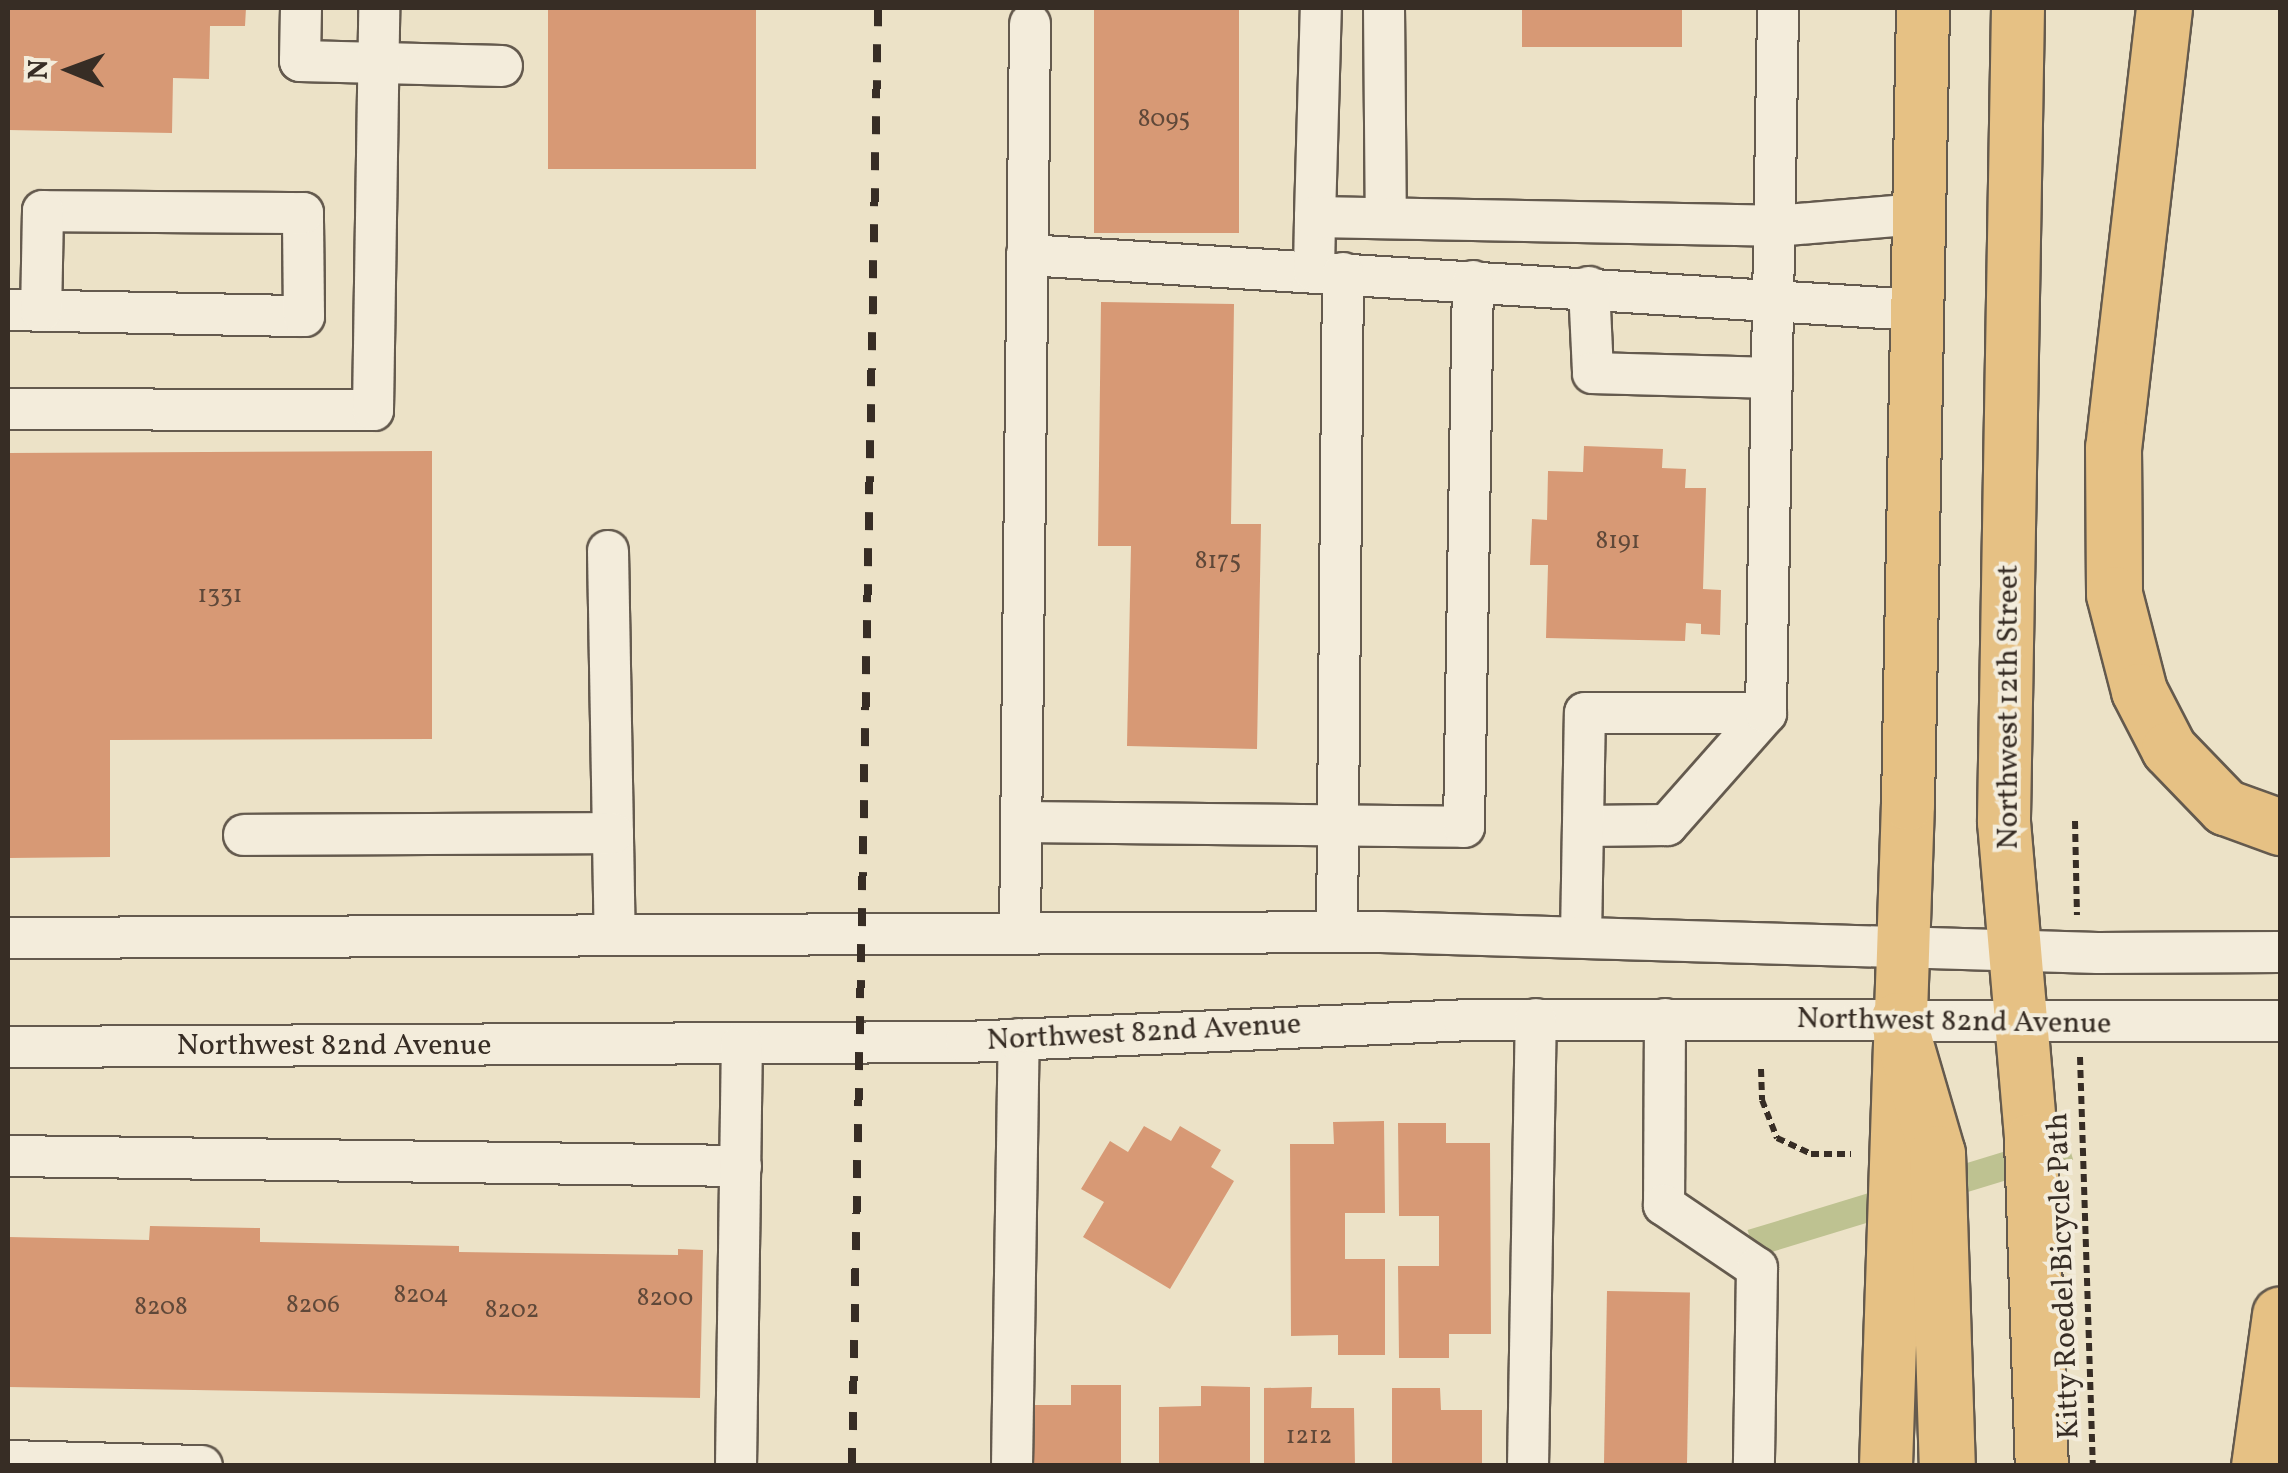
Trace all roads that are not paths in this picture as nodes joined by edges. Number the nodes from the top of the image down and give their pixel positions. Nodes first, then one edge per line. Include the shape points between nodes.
1 (301, 8) edge
2 (378, 8) edge
3 (1320, 8) edge
4 (1384, 8) edge
5 (1778, 8) edge
6 (1923, 8) edge
7 (2018, 8) edge
8 (2164, 8) edge
9 (1030, 24) dead end
10 (378, 65) junction
11 (502, 66) dead end
12 (1919, 214) junction
13 (1315, 217) junction
14 (1386, 218) junction
15 (1774, 226) junction
16 (1028, 255) junction
17 (1329, 272) junction
18 (1473, 281) junction
19 (1589, 288) junction
20 (1773, 298) junction
21 (1917, 310) junction
22 (24, 311) edge
23 (1772, 378) junction
24 (8, 409) edge
25 (608, 552) dead end
26 (1766, 713) junction
27 (1022, 822) junction
28 (1583, 826) junction
29 (1338, 827) junction
30 (2280, 828) edge
31 (613, 833) junction
32 (244, 834) dead end
33 (1337, 932) junction
34 (1020, 934) junction
35 (616, 935) junction
36 (1581, 937) junction
37 (8, 938) edge
38 (1900, 946) junction
39 (2016, 950) junction
40 (2280, 952) edge
41 (1665, 1019) junction
42 (1536, 1020) junction
43 (1898, 1020) junction
44 (2280, 1021) edge
45 (2022, 1024) junction
46 (1019, 1039) junction
47 (742, 1044) junction
48 (8, 1047) edge
49 (8, 1156) edge
50 (741, 1166) junction
51 (2280, 1314) edge
52 (8, 1461) edge
53 (202, 1466) edge
54 (736, 1466) edge
55 (1012, 1466) edge
56 (1528, 1466) edge
57 (1754, 1466) edge
58 (1886, 1466) edge
59 (1947, 1466) edge
60 (2042, 1466) edge
61 (2259, 1466) edge

1 - 10 street via 300,62
2 - 10 street
3 - 13 street
4 - 14 street
5 - 15 street
6 - 12 main road
7 - 39 main road, Northwest 12th Street via 2004,822
8 - 30 highway via 2113,446 2114,594 2139,691 2170,749 2225,807
9 - 16 street
10 - 11 street
10 - 24 street via 372,410
12 - 15 street
12 - 21 main road
13 - 14 street
13 - 17 street
14 - 15 street
15 - 20 street
16 - 17 street
16 - 27 street
17 - 18 street
17 - 29 street
18 - 19 street
18 - 29 street via 1464,827
19 - 20 street
19 - 23 street via 1593,374
20 - 21 street
20 - 23 street
21 - 38 main road
22 - 22 street via 304,316 303,213 43,211
23 - 26 street
25 - 31 street
26 - 28 street via 1667,825
26 - 28 street via 1586,713
27 - 29 street
27 - 34 street
28 - 36 street
29 - 33 street
31 - 32 street
31 - 35 street
33 - 34 street
33 - 36 street
34 - 35 street
35 - 37 street
36 - 38 street
38 - 39 street
38 - 43 main road
39 - 40 street
39 - 45 main road, Northwest 12th Street
41 - 42 street, Northwest 82nd Avenue
41 - 43 street, Northwest 82nd Avenue
41 - 57 street via 1664,1205 1757,1268
42 - 46 street, Northwest 82nd Avenue
42 - 56 street
43 - 45 street, Northwest 82nd Avenue
43 - 58 main road
43 - 59 highway via 1937,1154
44 - 45 street, Northwest 82nd Avenue
45 - 60 main road, Northwest 12th Street
46 - 47 street, Northwest 82nd Avenue
46 - 55 street
47 - 48 street, Northwest 82nd Avenue
47 - 50 street
49 - 50 street
50 - 54 street
51 - 61 highway
52 - 53 street

